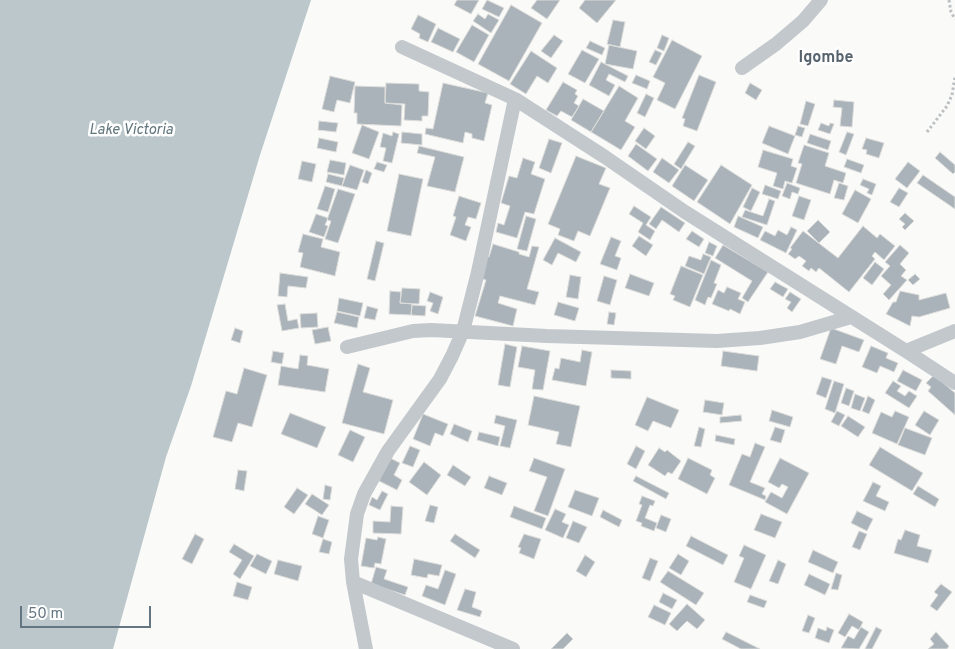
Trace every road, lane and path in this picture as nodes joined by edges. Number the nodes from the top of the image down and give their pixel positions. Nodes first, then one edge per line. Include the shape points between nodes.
1 (822, 0) edge
2 (949, 0) edge
3 (955, 19) edge
4 (402, 47) dead end
5 (742, 68) dead end
6 (955, 77) edge
7 (515, 99) junction
8 (927, 132) dead end
9 (851, 317) junction
10 (463, 331) junction
11 (955, 331) edge
12 (347, 347) dead end
13 (906, 350) junction
14 (955, 383) edge
15 (353, 582) junction
16 (366, 649) edge
17 (513, 649) edge

1 - 5 street via 776,44
2 - 3 path
4 - 7 street
6 - 8 path via 947,106
7 - 9 street
7 - 10 street
9 - 10 street via 800,332 716,341
9 - 13 street
10 - 12 street via 413,331
10 - 15 street via 440,379 388,451 364,494 356,514 353,535
11 - 13 street
13 - 14 street
15 - 16 street
15 - 17 street

